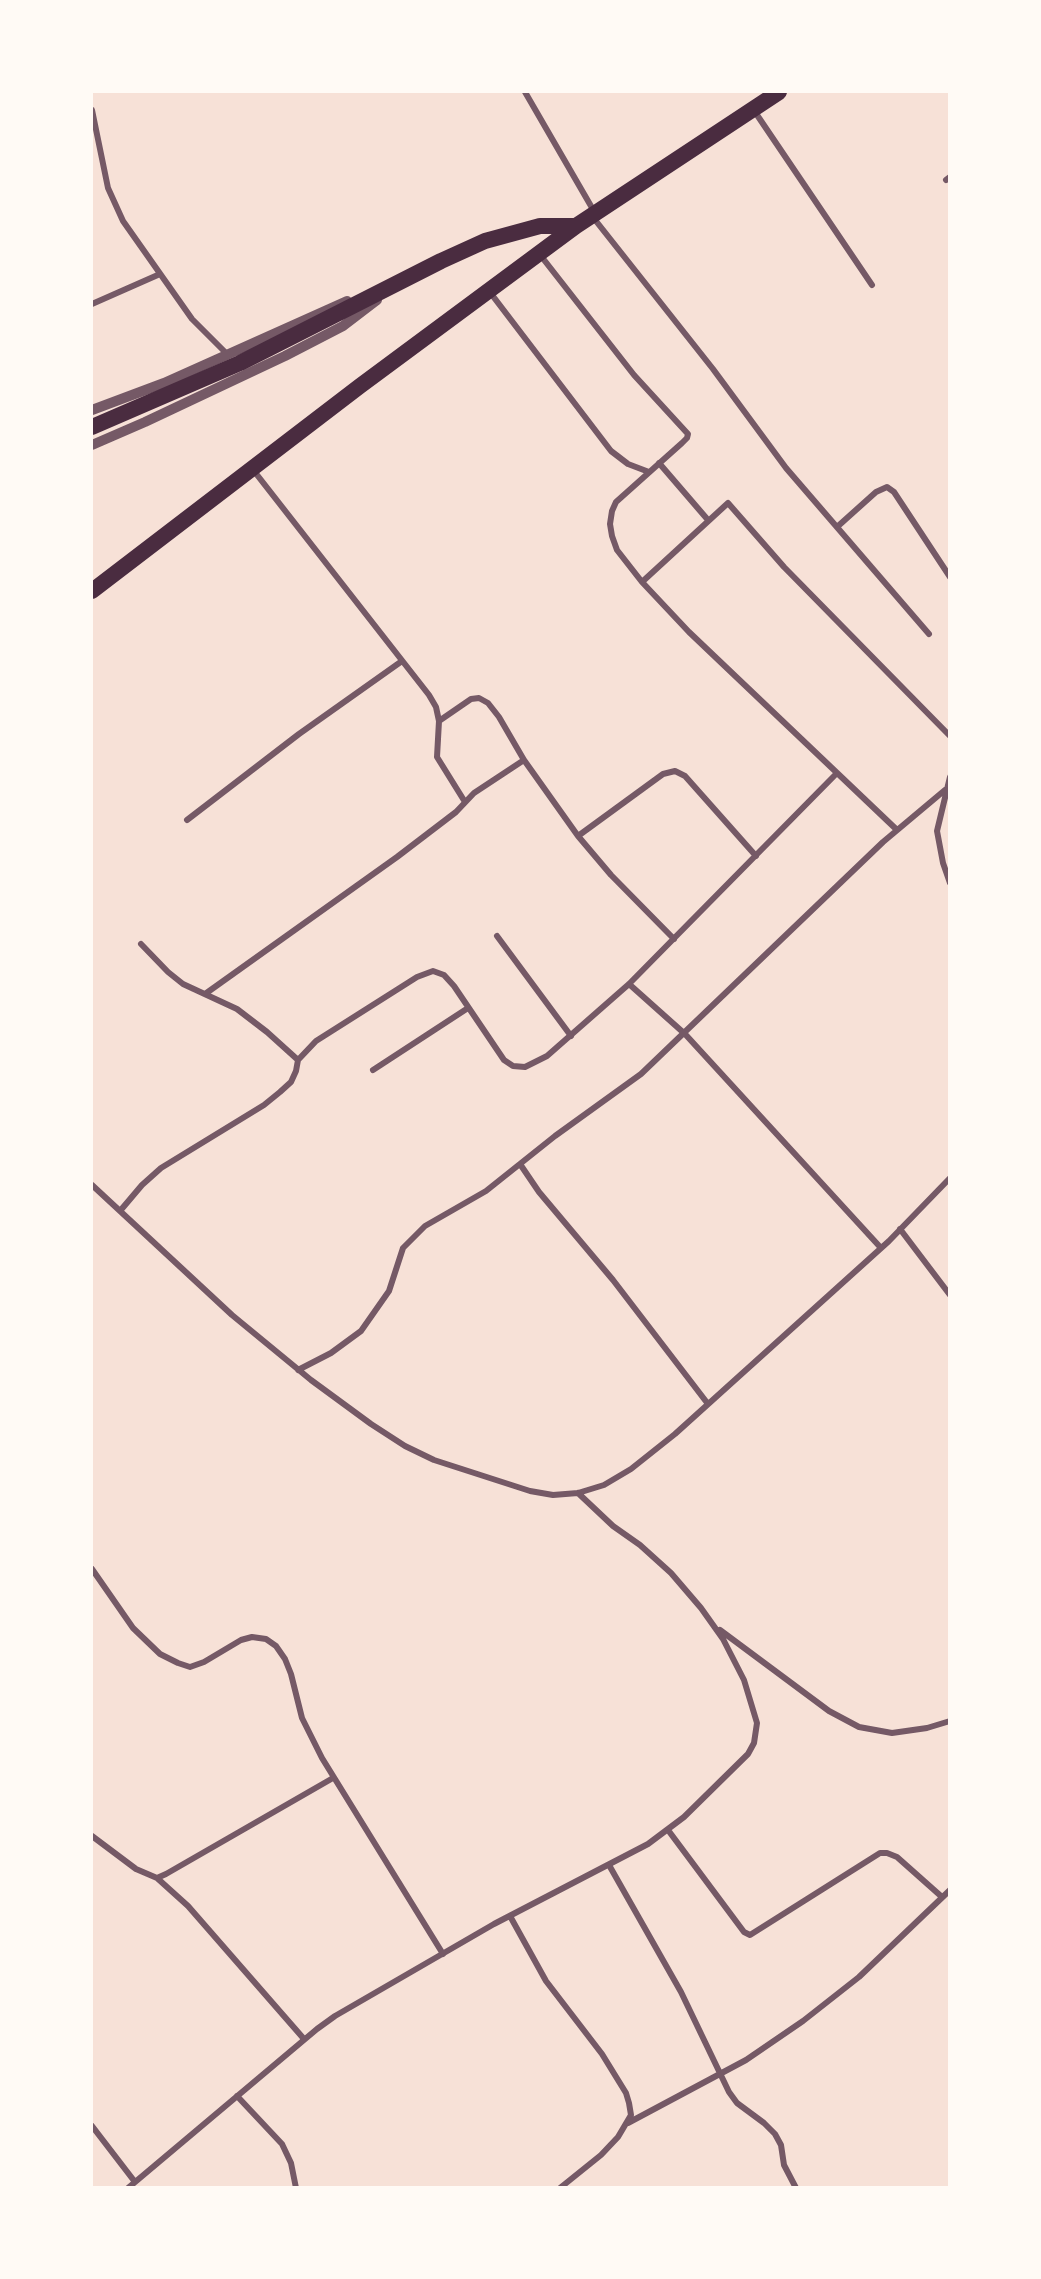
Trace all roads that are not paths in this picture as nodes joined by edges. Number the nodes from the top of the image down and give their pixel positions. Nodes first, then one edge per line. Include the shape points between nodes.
1 (525, 92) edge
2 (779, 92) edge
3 (753, 109) junction
4 (92, 110) edge
5 (94, 131) edge
6 (594, 214) junction
7 (576, 226) junction
8 (539, 253) junction
9 (160, 274) junction
10 (406, 278) junction
11 (872, 285) dead end
12 (488, 291) junction
13 (92, 304) edge
14 (228, 355) junction
15 (92, 410) edge
16 (92, 427) edge
17 (92, 445) edge
18 (659, 463) junction
19 (252, 468) junction
20 (649, 472) junction
21 (708, 520) junction
22 (837, 527) junction
23 (950, 577) edge
24 (642, 582) junction
25 (92, 591) edge
26 (929, 634) dead end
27 (402, 661) junction
28 (439, 721) junction
29 (950, 736) edge
30 (524, 760) junction
31 (837, 773) junction
32 (950, 777) edge
33 (945, 790) junction
34 (465, 802) junction
35 (187, 820) dead end
36 (896, 829) junction
37 (578, 836) junction
38 (756, 856) junction
39 (950, 884) edge
40 (497, 936) dead end
41 (674, 939) junction
42 (141, 944) dead end
43 (629, 984) junction
44 (205, 994) junction
45 (468, 1008) junction
46 (685, 1034) junction
47 (571, 1036) junction
48 (298, 1060) junction
49 (373, 1070) dead end
50 (520, 1164) junction
51 (950, 1178) edge
52 (92, 1185) edge
53 (120, 1211) junction
54 (900, 1229) junction
55 (881, 1248) junction
56 (950, 1295) edge
57 (298, 1370) junction
58 (708, 1404) junction
59 (578, 1493) junction
60 (92, 1569) edge
61 (715, 1626) junction
62 (950, 1721) edge
63 (333, 1778) junction
64 (668, 1830) junction
65 (92, 1836) edge
66 (609, 1865) junction
67 (157, 1878) junction
68 (950, 1890) edge
69 (942, 1897) junction
70 (510, 1916) junction
71 (443, 1954) junction
72 (304, 2039) junction
73 (720, 2074) junction
74 (237, 2096) junction
75 (627, 2123) junction
76 (92, 2126) edge
77 (135, 2182) junction
78 (128, 2187) edge
79 (296, 2187) edge
80 (560, 2187) edge
81 (796, 2187) edge

1 - 6 street
2 - 3 highway
3 - 6 highway
3 - 11 street
4 - 5 street
5 - 9 street via 108,188 123,221
6 - 7 highway
6 - 22 street via 786,468
7 - 8 highway
7 - 10 highway via 540,226 485,241
8 - 12 highway
8 - 18 street via 634,375 686,432 686,440
9 - 13 street
9 - 14 street via 192,319
10 - 14 street
10 - 16 highway via 240,363
10 - 17 street via 342,326
12 - 19 highway
12 - 20 street via 611,451 628,464
14 - 15 street
18 - 20 street
18 - 21 street
19 - 25 highway
19 - 27 street
20 - 24 street via 616,502 610,524 617,550
21 - 24 street
21 - 29 street via 726,503 732,505 783,567
22 - 23 street via 887,487
22 - 26 street
24 - 31 street
27 - 28 street via 436,707
27 - 35 street
28 - 30 street via 471,699 479,698 499,717
28 - 34 street via 437,757
30 - 34 street
30 - 37 street
31 - 36 street
31 - 38 street
32 - 33 street
33 - 36 street
33 - 39 street via 937,831
34 - 44 street via 397,857
36 - 46 street
37 - 38 street via 663,774 675,771 686,776
37 - 41 street
38 - 41 street
40 - 47 street
41 - 43 street
42 - 44 street via 183,984
43 - 46 street
43 - 47 street
44 - 48 street via 237,1009
45 - 47 street via 504,1060 513,1066 535,1063
45 - 48 street via 444,975 433,971 417,977 316,1041
45 - 49 street
46 - 50 street via 641,1074
46 - 55 street
48 - 53 street via 291,1082 264,1105 161,1168
50 - 57 street via 486,1191 424,1226 403,1248 389,1291 361,1331
50 - 58 street
51 - 54 street
52 - 53 street
53 - 57 street
54 - 55 street
54 - 56 street
55 - 58 street
57 - 59 street via 396,1440 434,1460 530,1491 553,1495
58 - 59 street via 631,1469 604,1485
59 - 61 street via 671,1573
60 - 63 street via 133,1628 160,1654 178,1664 189,1667 204,1662 252,1637 271,1642 285,1659 302,1718
61 - 62 street via 829,1711 859,1727 892,1733
61 - 64 street via 736,1661 751,1698 757,1723 754,1743 740,1765
63 - 67 street
63 - 71 street
64 - 66 street
64 - 69 street via 750,1935 880,1853 897,1857
65 - 67 street via 136,1869
66 - 70 street
66 - 73 street via 681,1992
67 - 72 street via 188,1906
68 - 69 street
69 - 73 street via 823,2006
70 - 71 street
70 - 75 street via 546,1981 618,2079 629,2103 631,2115
71 - 72 street via 335,2016
72 - 74 street
73 - 75 street
73 - 81 street via 737,2103 774,2134
74 - 77 street
74 - 79 street via 282,2144
75 - 80 street via 601,2154
76 - 77 street
77 - 78 street

